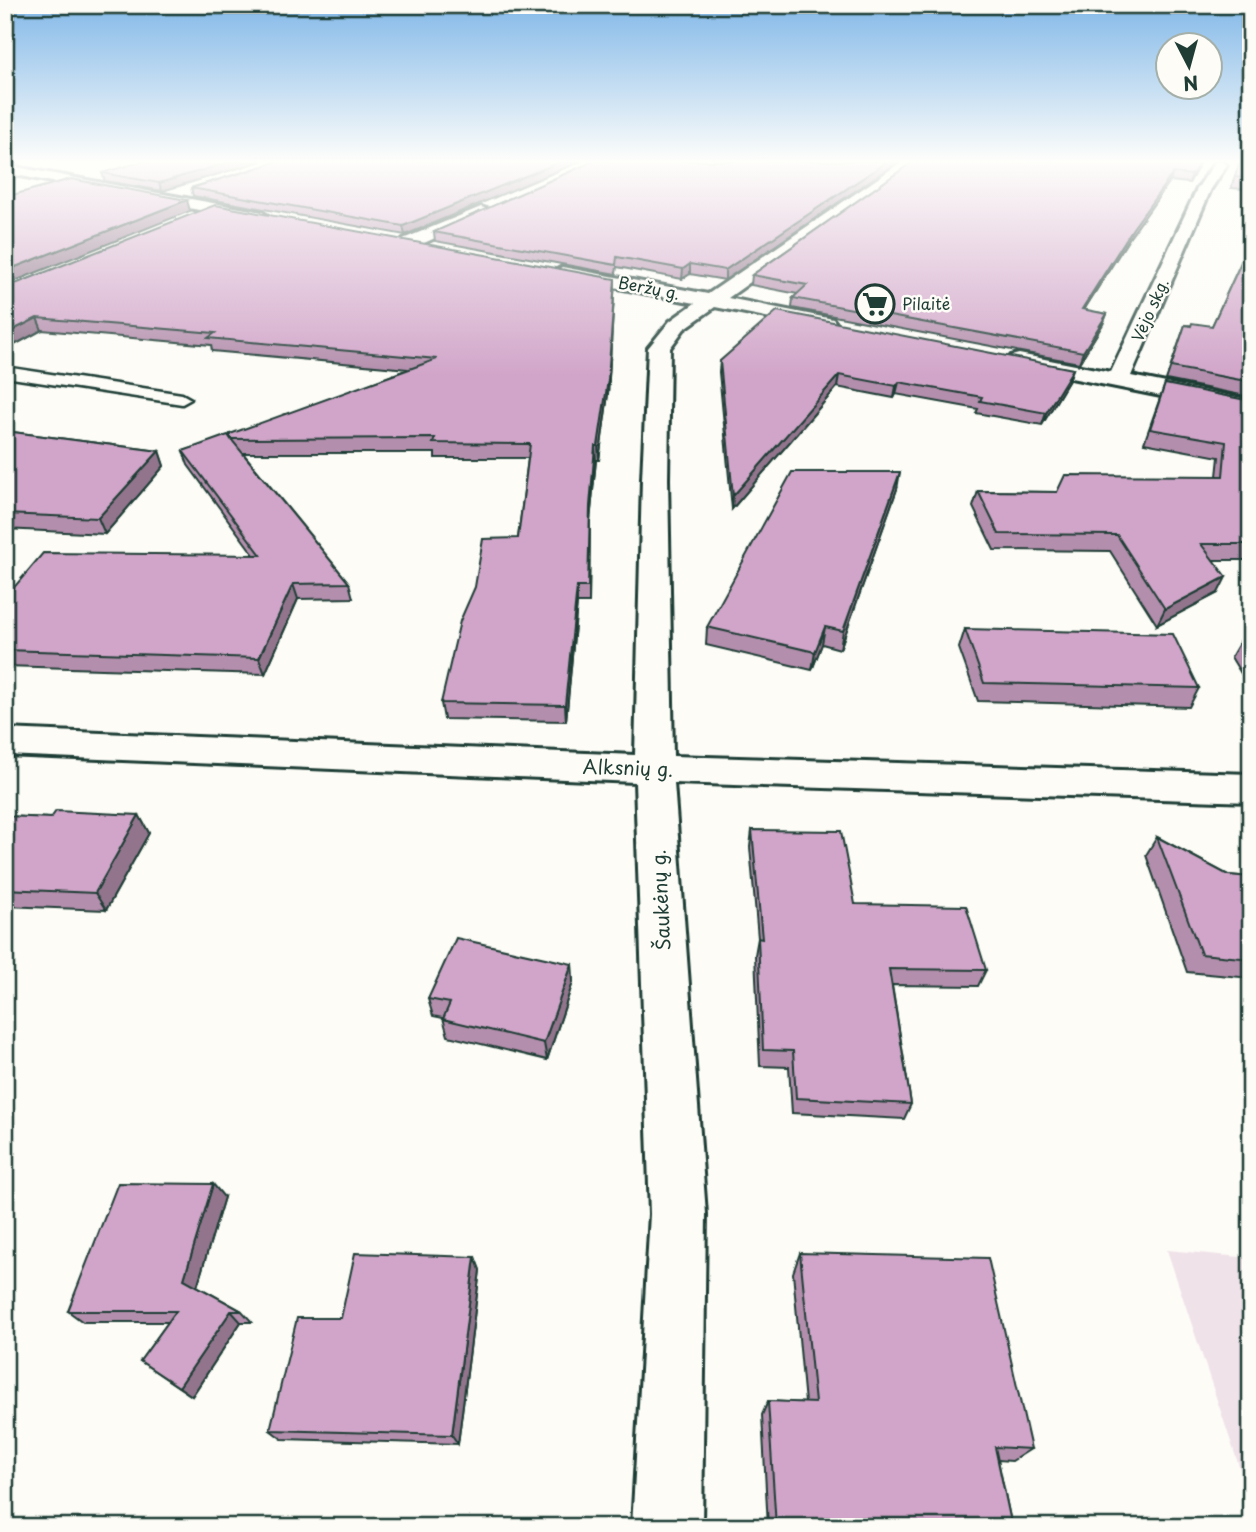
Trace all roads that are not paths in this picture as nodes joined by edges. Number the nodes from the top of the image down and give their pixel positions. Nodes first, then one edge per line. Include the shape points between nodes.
1 (427, 232) edge
2 (811, 232) edge
3 (1185, 232) edge
4 (436, 248) edge
5 (542, 268) edge
6 (715, 301) junction
7 (849, 327) edge
8 (997, 357) edge
9 (5, 372) edge
10 (1118, 381) junction
11 (182, 399) dead end
12 (1251, 407) edge
13 (5, 743) edge
14 (654, 769) junction
15 (1251, 788) edge
16 (667, 1527) edge

1 - 4 street via 403,242
2 - 6 street, Šaukėnų g.
3 - 10 street, Vėjo skg.
5 - 6 street, Beržų g.
6 - 7 street, Beržų g.
6 - 14 street, Šaukėnų g. via 677,325 659,348
8 - 10 street
9 - 11 lane
10 - 12 street
13 - 14 street, Alksnių g.
14 - 15 street, Alksnių g.
14 - 16 street, Šaukėnų g. via 678,1214

